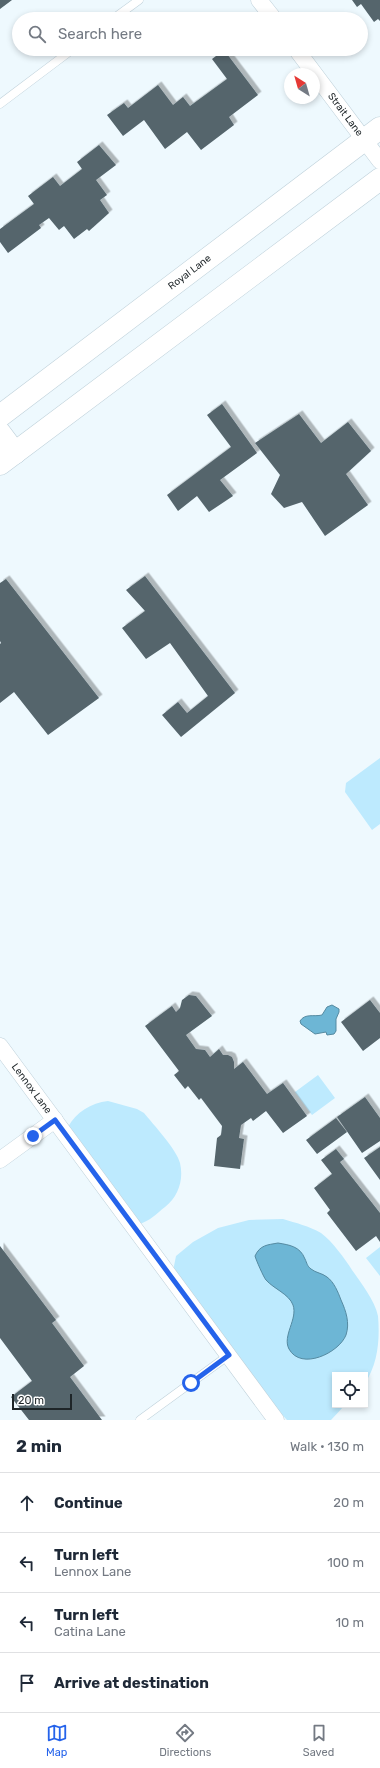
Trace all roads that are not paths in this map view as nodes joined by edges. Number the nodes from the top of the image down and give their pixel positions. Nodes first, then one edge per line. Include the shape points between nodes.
1 (139, 0) edge
2 (259, 0) edge
3 (123, 12) edge
4 (268, 12) edge
5 (64, 56) edge
6 (302, 56) edge
7 (0, 104) edge
8 (372, 134) edge
9 (380, 161) edge
10 (380, 179) edge
11 (0, 416) edge
12 (0, 434) edge
13 (8, 459) edge
14 (0, 1046) edge
15 (55, 1120) junction
16 (0, 1160) edge
17 (229, 1355) junction
18 (140, 1420) edge
19 (276, 1420) edge

1 - 3 lane
2 - 4 street
5 - 7 lane
6 - 8 street, Strait Lane
8 - 9 street, Strait Lane
8 - 11 main road, Royal Lane
10 - 13 main road
12 - 13 main road
14 - 15 street, Lennox Lane
15 - 16 street
15 - 17 street, Lennox Lane
17 - 18 lane
17 - 19 street, Lennox Lane

